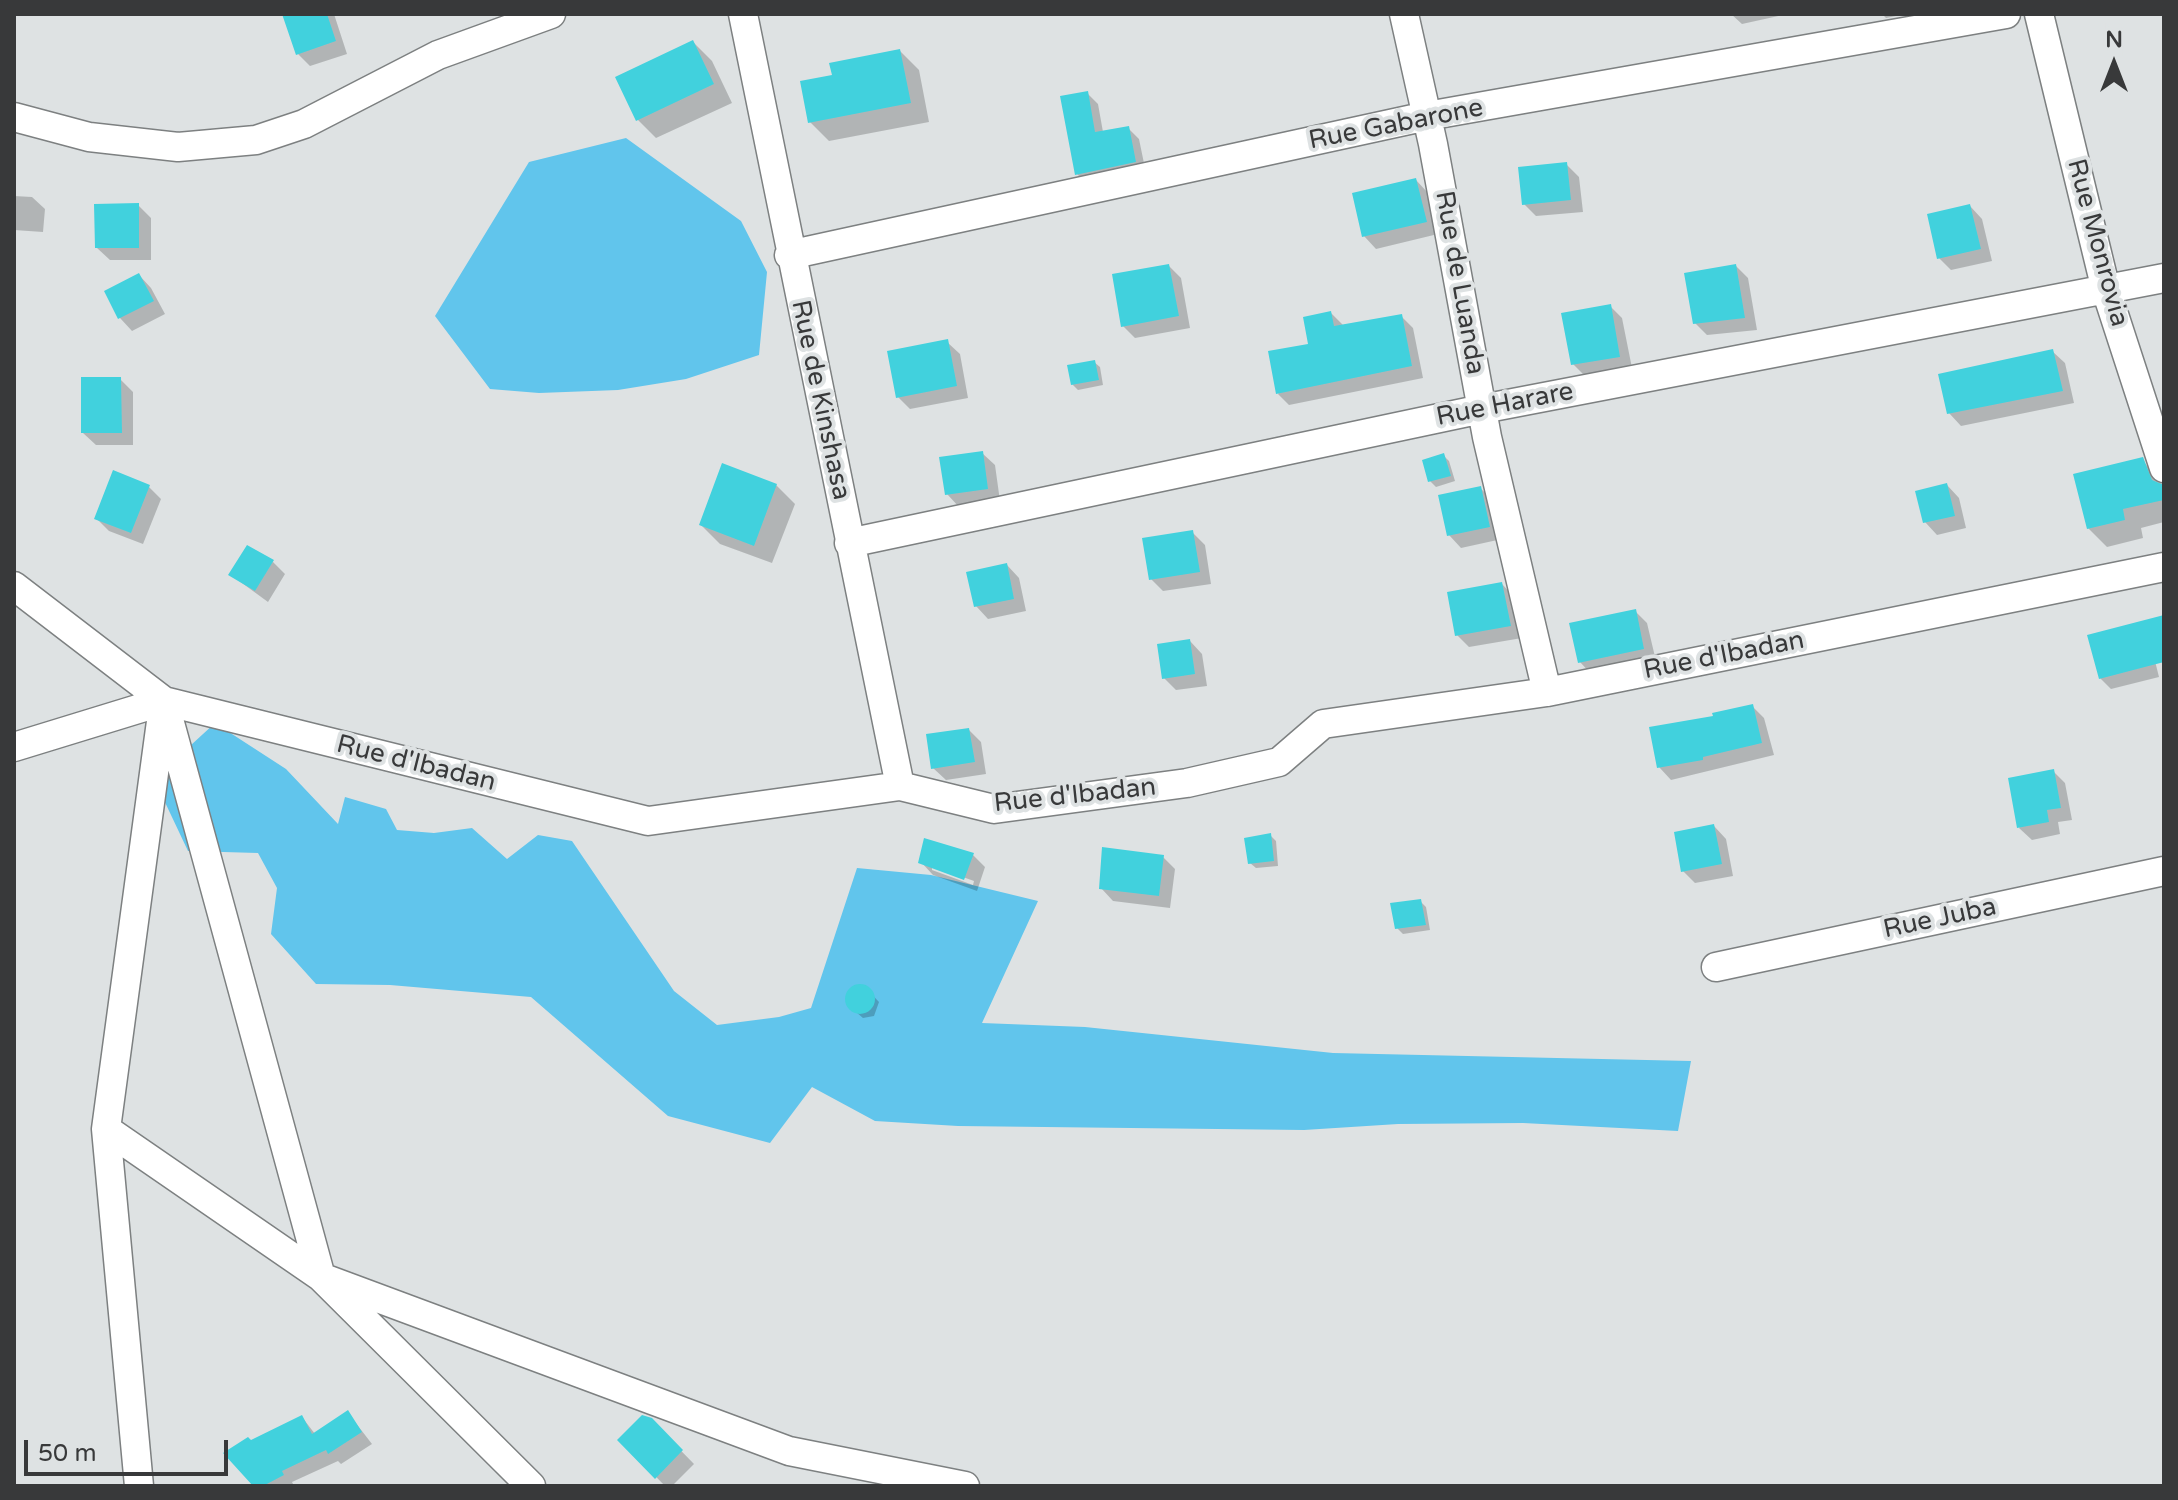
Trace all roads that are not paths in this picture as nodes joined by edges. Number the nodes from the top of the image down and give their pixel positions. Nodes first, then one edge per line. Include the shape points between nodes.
1 (551, 14) edge
2 (743, 14) edge
3 (1404, 14) edge
4 (2006, 14) edge
5 (2039, 14) edge
6 (1427, 116) junction
7 (14, 117) edge
8 (789, 255) junction
9 (2164, 278) edge
10 (2106, 290) junction
11 (1482, 409) junction
12 (2164, 468) edge
13 (849, 543) junction
14 (2164, 567) edge
15 (14, 586) edge
16 (1547, 692) junction
17 (164, 701) junction
18 (14, 747) edge
19 (900, 786) junction
20 (2164, 871) edge
21 (1716, 967) dead end
22 (106, 1129) junction
23 (321, 1277) junction
24 (139, 1486) edge
25 (531, 1486) edge
26 (965, 1486) edge

1 - 7 street via 438,55 304,124 256,140 178,147 89,137
2 - 8 street, Rue de Kinshasa
3 - 6 street, Rue de Luanda
4 - 6 street, Rue Gabarone
5 - 10 street, Rue Monrovia
6 - 8 street, Rue Gabarone
6 - 11 street, Rue de Luanda
8 - 13 street, Rue de Kinshasa
9 - 10 street, Rue Harare
10 - 11 street, Rue Harare
10 - 12 street, Rue Monrovia
11 - 13 street, Rue Harare
11 - 16 street, Rue de Luanda
13 - 19 street, Rue de Kinshasa
14 - 16 street, Rue d'Ibadan
15 - 17 street, Rue d'Ibadan
16 - 19 street, Rue d'Ibadan via 1323,724 1279,762 1187,783 994,809
17 - 18 street
17 - 19 street, Rue d'Ibadan via 648,821
17 - 22 street
17 - 23 street
20 - 21 street, Rue Juba
22 - 23 street
22 - 24 street
23 - 25 street
23 - 26 street via 789,1451

